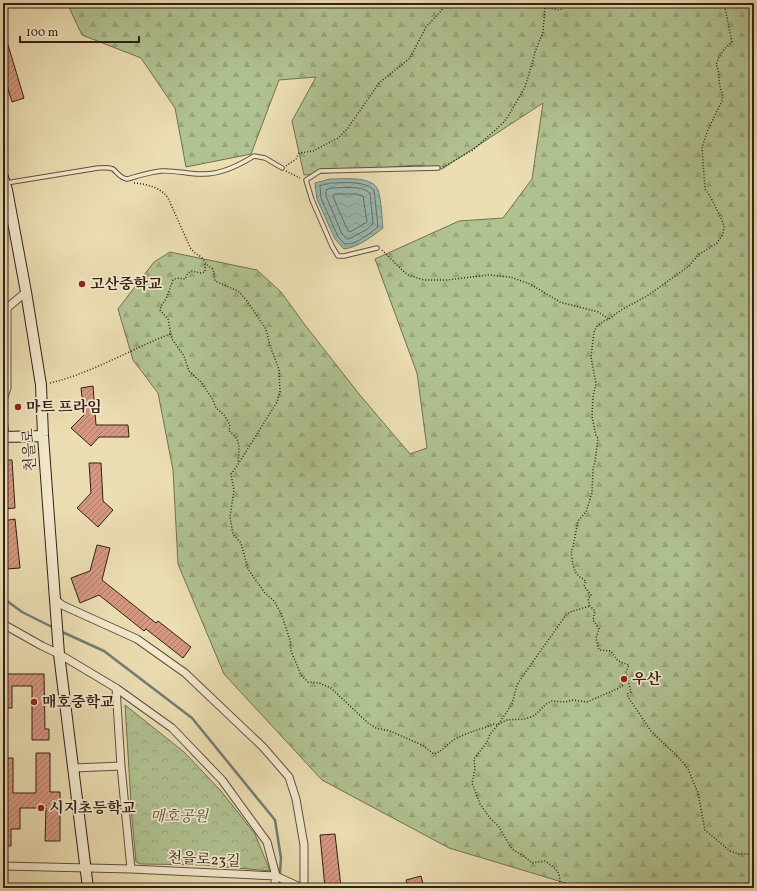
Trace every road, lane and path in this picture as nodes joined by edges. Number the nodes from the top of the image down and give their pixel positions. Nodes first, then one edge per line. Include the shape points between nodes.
1 (445, 3) edge
2 (545, 3) edge
3 (565, 3) edge
4 (724, 3) edge
5 (545, 7) junction
6 (282, 168) junction
7 (438, 168) joint
8 (128, 179) junction
9 (4, 180) edge
10 (306, 180) junction
11 (377, 248) joint
12 (205, 264) junction
13 (26, 292) junction
14 (609, 319) junction
15 (170, 334) junction
16 (41, 385) junction
17 (3, 399) edge
18 (3, 418) edge
19 (43, 436) junction
20 (4, 437) edge
21 (237, 466) junction
22 (56, 604) junction
23 (590, 606) junction
24 (3, 624) edge
25 (59, 654) junction
26 (628, 678) junction
27 (116, 688) junction
28 (498, 725) junction
29 (121, 766) junction
30 (74, 768) junction
31 (754, 854) edge
32 (3, 866) edge
33 (87, 868) junction
34 (131, 869) junction
35 (276, 876) junction
36 (301, 887) edge
37 (88, 888) edge
38 (274, 888) edge
39 (560, 888) edge

1 - 6 path via 426,27 410,58 379,83 348,128 338,138 313,151 299,153 296,159
2 - 5 path
3 - 5 path via 562,9
4 - 14 path via 732,42 725,47 716,65 723,94 722,101 702,148 705,189 722,220 723,234 717,244 698,255 689,266
5 - 7 path via 543,32 525,87 509,114 503,123 473,150
6 - 8 lane via 265,158 254,156 217,173 162,171
6 - 10 path
7 - 10 lane via 320,171
8 - 9 lane via 108,168 98,168
8 - 12 path via 164,192 190,247
9 - 13 street, 천을로
10 - 11 lane via 312,200 338,256
11 - 14 path via 408,275 424,280 488,275 510,277 530,284 560,302 598,312
12 - 15 path via 205,272 192,271 185,279 173,280 160,310 168,319
12 - 21 path via 214,269 215,281 238,291 262,322 278,369 279,397
13 - 16 street, 천을로
13 - 17 street via 7,308 7,388
14 - 23 path via 594,332 590,357 596,384 592,416 598,438 592,493 586,512 578,521 571,551 573,568 586,581 584,586 591,595 588,599
15 - 16 path via 70,378
15 - 21 path via 184,356 189,371 201,382 216,408 230,425 229,431 235,435 240,447
16 - 19 street, 천을로
18 - 20 street
19 - 20 street
19 - 22 street, 천을로
21 - 28 path via 231,474 234,490 230,517 233,534 241,543 248,569 281,613 291,651 304,679 331,688 376,728 390,731 422,745 434,754 442,751 448,743 459,737 494,724
22 - 25 street, 천을로
22 - 36 street via 137,639 185,673 257,742 283,771 296,798 300,817 304,845
23 - 26 path via 595,611 593,620 599,629 596,638 599,650 611,651 618,661 629,665 626,672
23 - 28 path via 570,612 556,627 522,677 512,704
24 - 25 street
25 - 27 street
25 - 30 street
26 - 28 path via 619,688 590,701 552,701 536,715 506,720
26 - 31 path via 631,692 627,694 632,704 651,731 688,769 698,793 705,830 730,851
27 - 29 street
27 - 35 street via 172,728 222,780 267,842
28 - 39 path via 474,759 472,783 477,798 515,852 532,863 545,861 558,870
29 - 30 street
29 - 34 street
30 - 33 street
32 - 33 street, 천을로23길
33 - 34 street, 천을로23길
33 - 37 street
34 - 35 street, 천을로23길
35 - 36 street, 천을로23길
35 - 38 street

